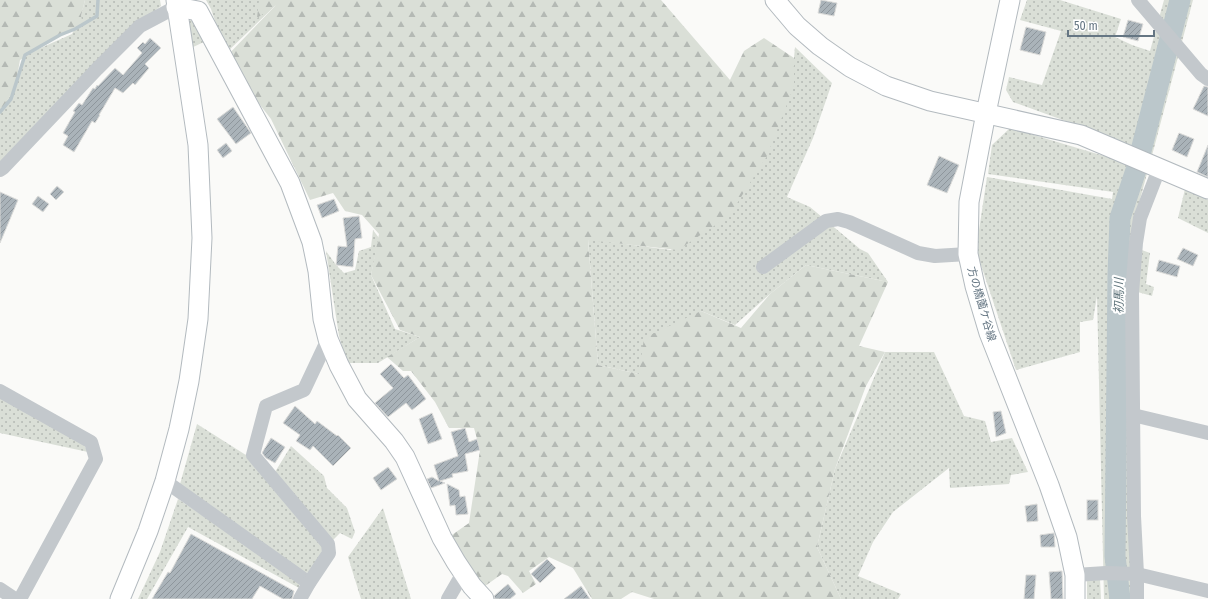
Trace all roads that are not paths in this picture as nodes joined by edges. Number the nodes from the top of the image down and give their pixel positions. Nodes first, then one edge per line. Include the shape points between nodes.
1 (775, 0) edge
2 (1010, 0) edge
3 (1138, 0) edge
4 (176, 3) edge
5 (1208, 79) edge
6 (986, 113) junction
7 (1156, 167) junction
8 (0, 170) edge
9 (1208, 189) edge
10 (968, 254) junction
11 (762, 267) dead end
12 (328, 339) junction
13 (0, 391) edge
14 (1132, 415) junction
15 (1208, 433) edge
16 (165, 481) junction
17 (463, 573) junction
18 (1135, 574) junction
19 (1075, 575) junction
20 (309, 583) junction
21 (0, 589) edge
22 (1208, 591) edge
23 (15, 599) edge
24 (20, 599) edge
25 (120, 599) edge
26 (300, 599) edge
27 (448, 599) edge
28 (484, 599) edge
29 (1075, 599) edge
30 (1137, 599) edge

1 - 6 street via 797,26 820,46 870,79 915,97
2 - 6 street, 方の橋薗ケ谷線
3 - 5 street
4 - 8 street via 140,26
4 - 12 street via 198,11 290,182 312,242
4 - 16 street via 198,145 202,238 198,319 190,376
6 - 7 street via 1082,135
6 - 10 street, 方の橋薗ケ谷線 via 969,202
7 - 9 street
7 - 14 street via 1140,218 1136,243 1132,293
10 - 11 street via 935,256 918,253 838,219 826,221
10 - 19 street, 方の橋薗ケ谷線 via 989,333 1049,485 1067,538
12 - 17 street via 357,399 405,457 442,538
12 - 20 street via 304,390 266,406 253,455 328,544 329,553
13 - 24 street via 91,442 96,458
14 - 15 street
14 - 18 street
16 - 20 street
16 - 25 street
17 - 27 street
17 - 28 street
18 - 19 street
18 - 22 street
18 - 30 street
19 - 29 street, 方の橋薗ケ谷線
20 - 26 street
21 - 23 street

